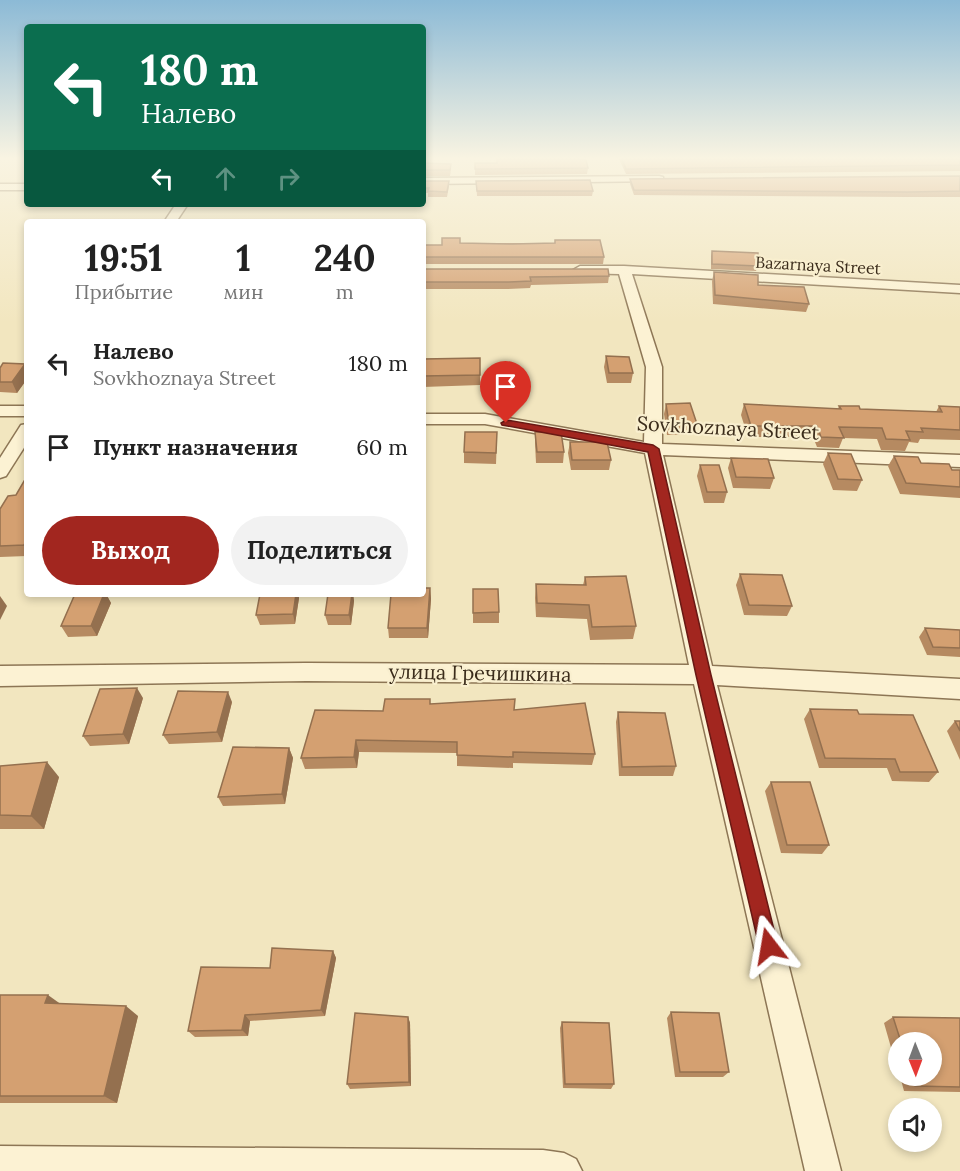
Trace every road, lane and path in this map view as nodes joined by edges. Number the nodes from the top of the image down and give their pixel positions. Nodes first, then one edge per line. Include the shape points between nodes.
1 (565, 270) edge
2 (624, 270) junction
3 (960, 289) edge
4 (0, 411) edge
5 (24, 411) edge
6 (426, 419) edge
7 (24, 434) edge
8 (653, 449) junction
9 (960, 461) edge
10 (0, 472) edge
11 (703, 675) junction
12 (0, 676) edge
13 (960, 689) edge
14 (0, 1164) edge
15 (564, 1171) edge
16 (824, 1171) edge

1 - 2 street, Bazarnaya Street
2 - 3 street, Bazarnaya Street
2 - 8 street via 654,367
4 - 5 street
6 - 8 street, Sovkhoznaya Street via 485,419
7 - 10 street
8 - 9 street, Sovkhoznaya Street
8 - 11 street
11 - 12 street, улица Гречишкина via 306,672
11 - 13 street, улица Гречишкина
11 - 16 street
14 - 15 street

